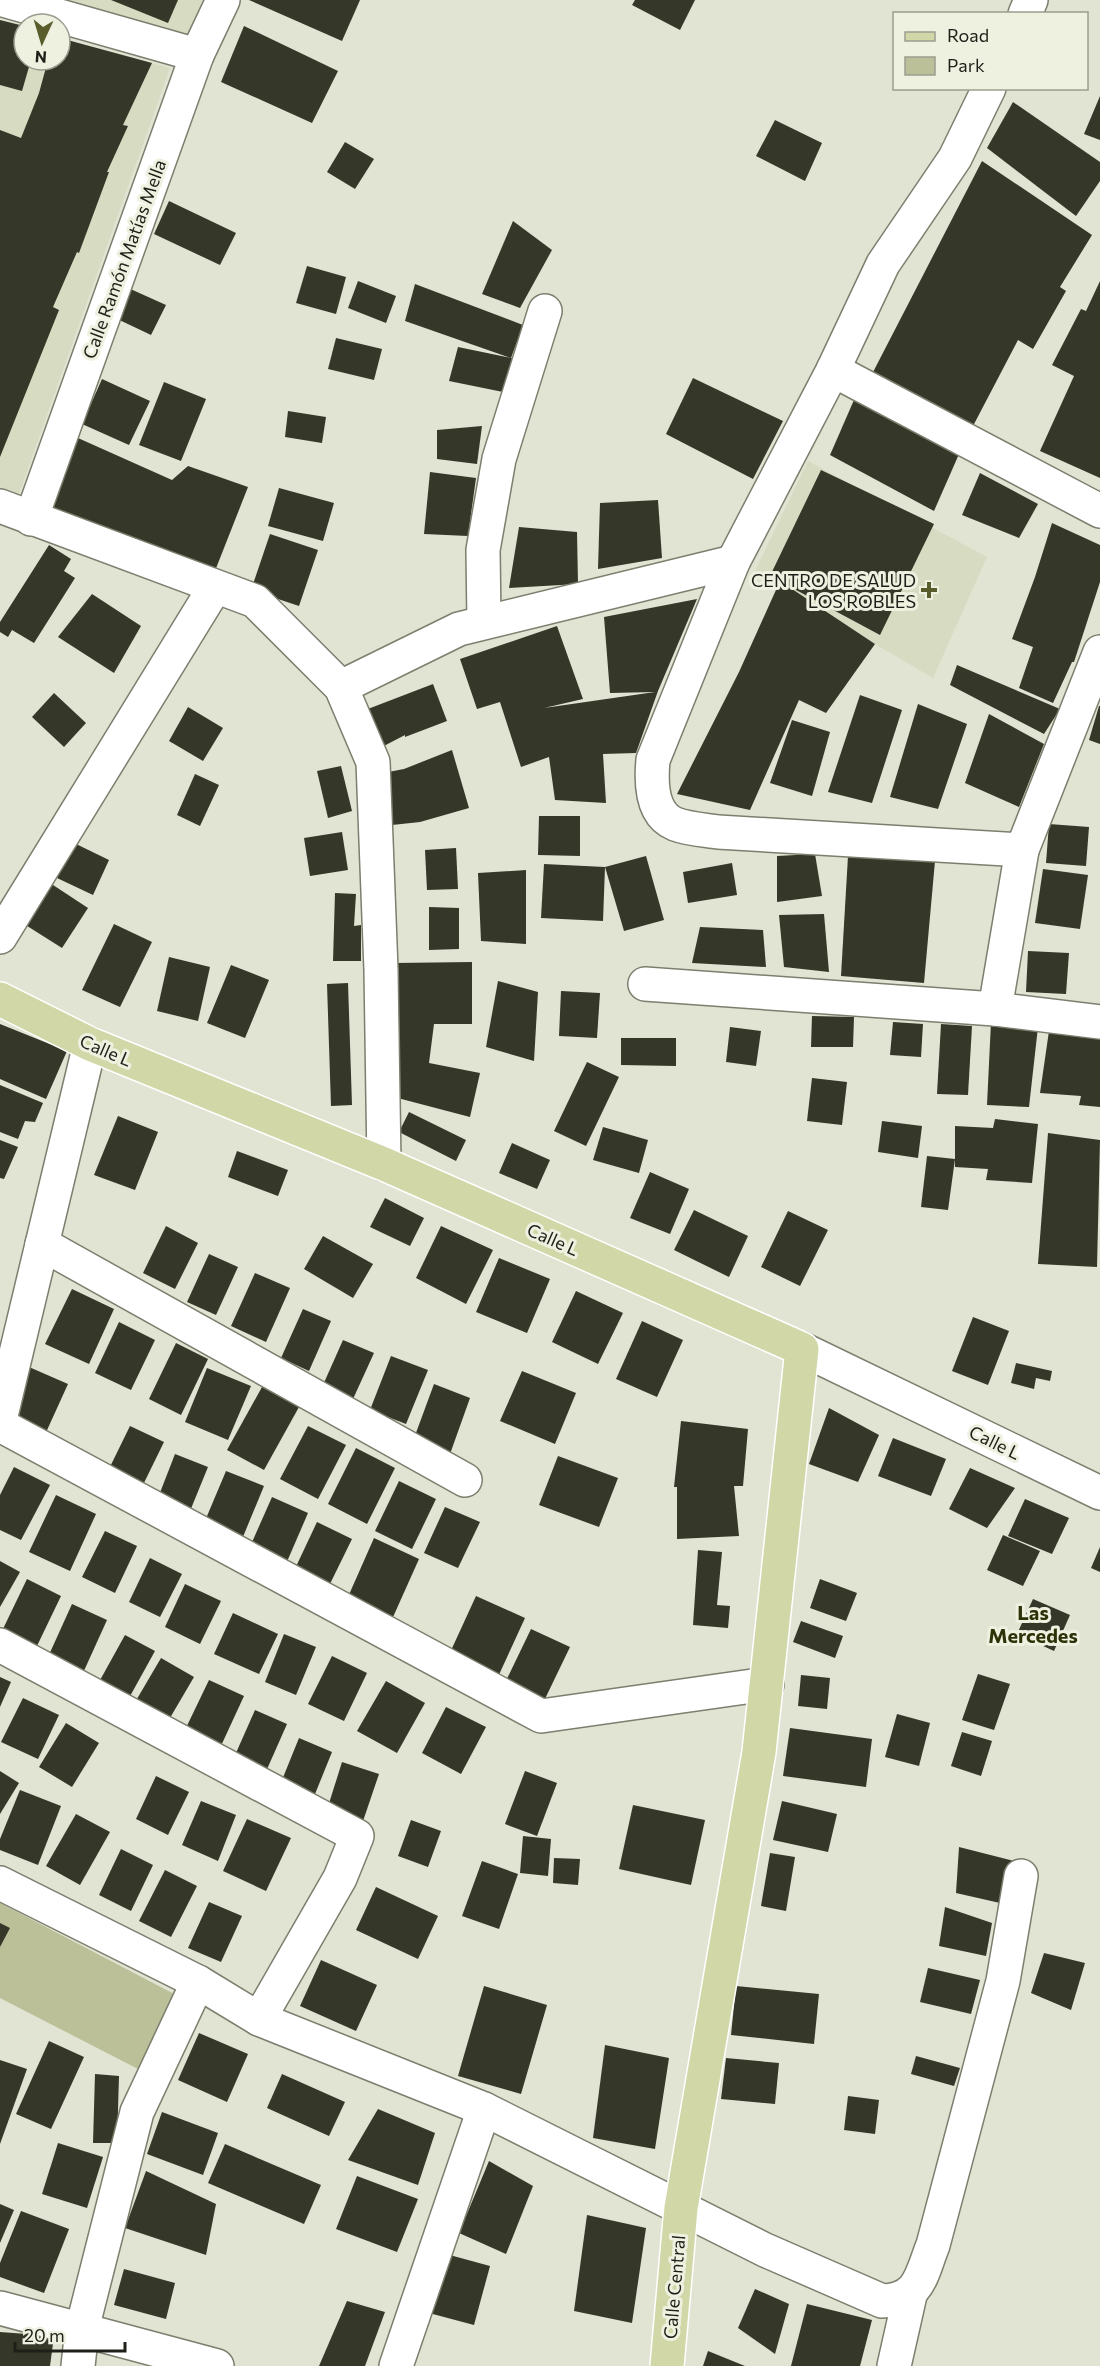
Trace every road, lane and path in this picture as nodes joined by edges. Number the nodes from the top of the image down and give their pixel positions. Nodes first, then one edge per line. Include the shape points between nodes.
1 (3, 0) edge
2 (223, 0) edge
3 (197, 55) junction
4 (988, 90) edge
5 (544, 311) dead end
6 (833, 370) junction
7 (0, 506) edge
8 (1100, 511) edge
9 (32, 519) junction
10 (734, 562) junction
11 (215, 587) junction
12 (484, 622) junction
13 (1100, 652) edge
14 (341, 687) junction
15 (1022, 850) junction
16 (0, 937) edge
17 (645, 984) dead end
18 (0, 999) edge
19 (995, 1009) junction
20 (1100, 1022) edge
21 (90, 1044) junction
22 (384, 1164) junction
23 (42, 1244) junction
24 (802, 1349) junction
25 (0, 1420) edge
26 (0, 1425) edge
27 (465, 1480) dead end
28 (1100, 1493) edge
29 (0, 1645) edge
30 (767, 1684) junction
31 (1021, 1876) dead end
32 (0, 1883) edge
33 (198, 1982) junction
34 (259, 2019) junction
35 (484, 2109) junction
36 (681, 2208) junction
37 (910, 2295) junction
38 (0, 2308) edge
39 (82, 2329) junction
40 (78, 2366) edge
41 (217, 2366) edge
42 (396, 2366) edge
43 (667, 2366) edge
44 (894, 2366) edge

1 - 3 street
2 - 3 street, Calle Ramón Matías Mella
3 - 9 street, Calle Ramón Matías Mella
4 - 6 street via 956,158 883,264
5 - 12 street via 499,459 483,550
6 - 8 street
6 - 10 street
7 - 9 street
9 - 11 street
10 - 12 street
10 - 15 street via 652,760 650,783 658,809 674,824 718,832
11 - 14 street via 255,602
11 - 16 street
12 - 14 street via 459,629
13 - 15 street
14 - 22 street via 373,762
15 - 19 street
17 - 19 street
18 - 21 main road, Calle L
19 - 20 street
21 - 22 main road, Calle L
21 - 23 street
22 - 24 main road, Calle L
23 - 25 street
23 - 27 street
24 - 28 street, Calle L
24 - 30 main road, Calle Central
26 - 30 street via 541,1716
29 - 34 street via 357,1836 340,1878
30 - 36 main road, Calle Central via 759,1752
31 - 37 street via 1003,1981 942,2212 933,2245
32 - 33 street
33 - 34 street
33 - 39 street via 137,2112
34 - 35 street
35 - 36 street
35 - 42 street
36 - 37 street via 866,2295 898,2301
36 - 43 main road, Calle Central
37 - 44 street
38 - 39 street
39 - 40 street
39 - 41 street

